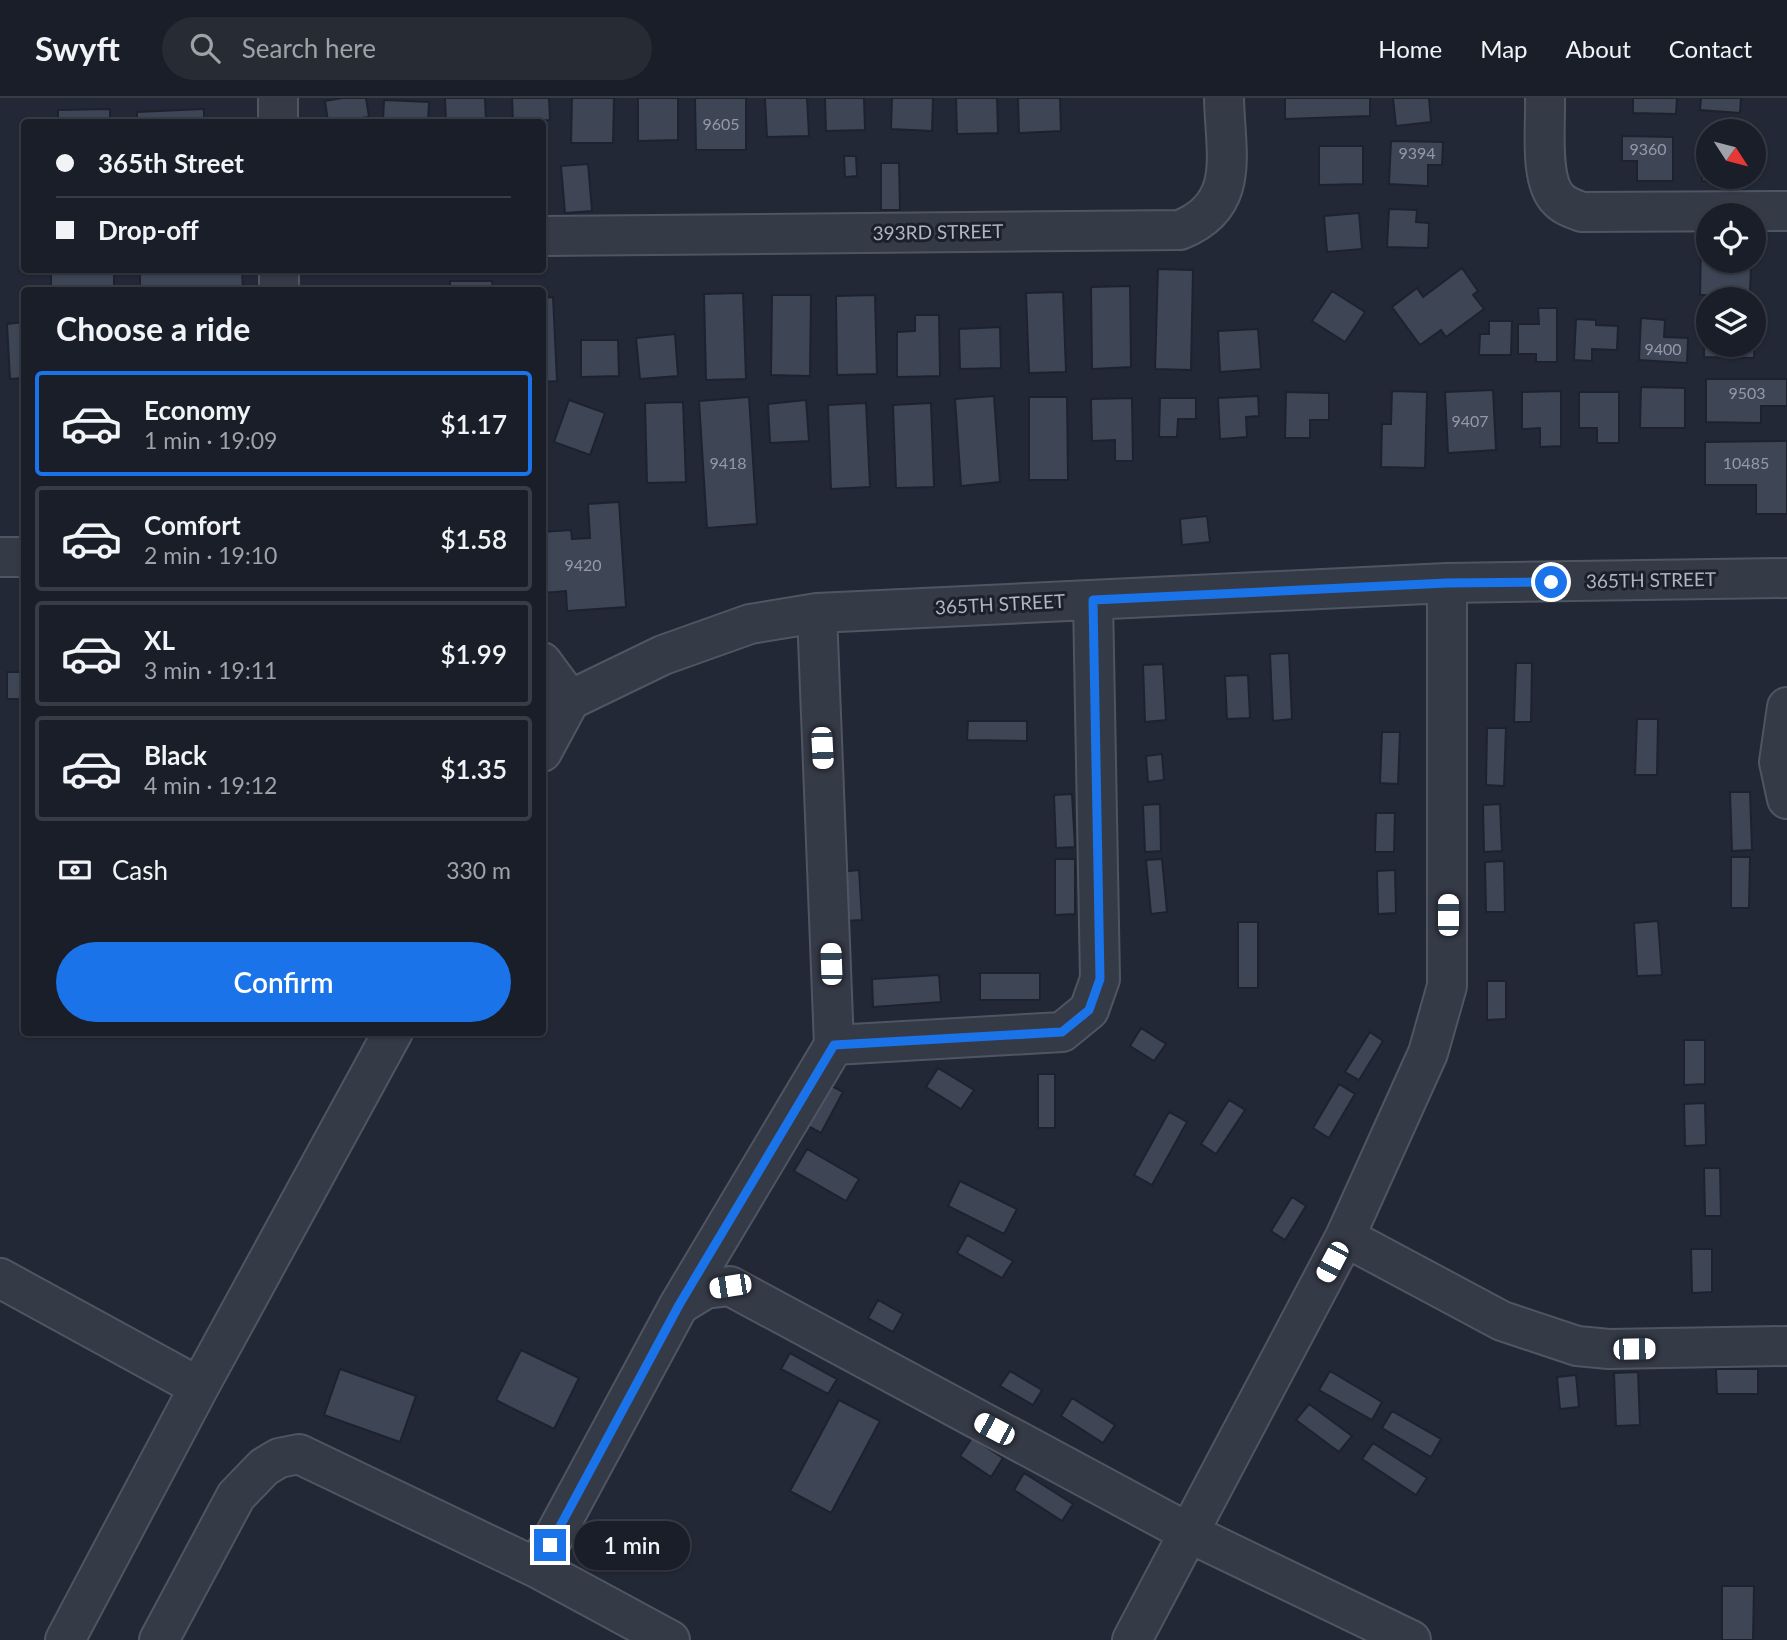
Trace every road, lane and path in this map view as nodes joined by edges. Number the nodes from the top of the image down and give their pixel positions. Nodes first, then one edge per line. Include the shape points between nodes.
1 (278, 98) edge
2 (1224, 98) edge
3 (1545, 98) edge
4 (278, 119) edge
5 (1787, 211) edge
6 (546, 236) edge
7 (0, 557) edge
8 (21, 557) edge
9 (1787, 578) edge
10 (1447, 583) junction
11 (1093, 600) junction
12 (817, 613) junction
13 (546, 667) edge
14 (570, 700) junction
15 (1787, 707) edge
16 (546, 745) edge
17 (1787, 799) edge
18 (391, 1036) edge
19 (834, 1045) junction
20 (1345, 1237) junction
21 (0, 1278) edge
22 (679, 1305) junction
23 (1787, 1346) edge
24 (199, 1387) junction
25 (1187, 1532) junction
26 (537, 1568) junction
27 (65, 1640) edge
28 (159, 1640) edge
29 (670, 1640) edge
30 (1132, 1640) edge
31 (1411, 1640) edge

1 - 4 street
2 - 6 street, 393RD STREET via 1225,186 1208,213 1180,230
3 - 5 street via 1547,180 1559,200 1570,207 1582,212
7 - 8 street
9 - 10 street, 365TH STREET
10 - 11 street, 365TH STREET
10 - 20 street via 1447,986 1428,1054
11 - 12 street, 365TH STREET
11 - 19 street via 1100,979 1089,1010 1062,1032
12 - 14 street, 365TH STREET via 750,624 663,655
12 - 19 street
13 - 14 street
14 - 16 street
15 - 17 street via 1779,762
18 - 24 street
19 - 22 street
20 - 23 street via 1502,1321 1577,1346
20 - 25 street
21 - 24 street
22 - 25 street via 705,1289 730,1286
22 - 26 street
24 - 27 street
25 - 30 street
25 - 31 street
26 - 28 street via 299,1454 264,1467 236,1496
26 - 29 street

